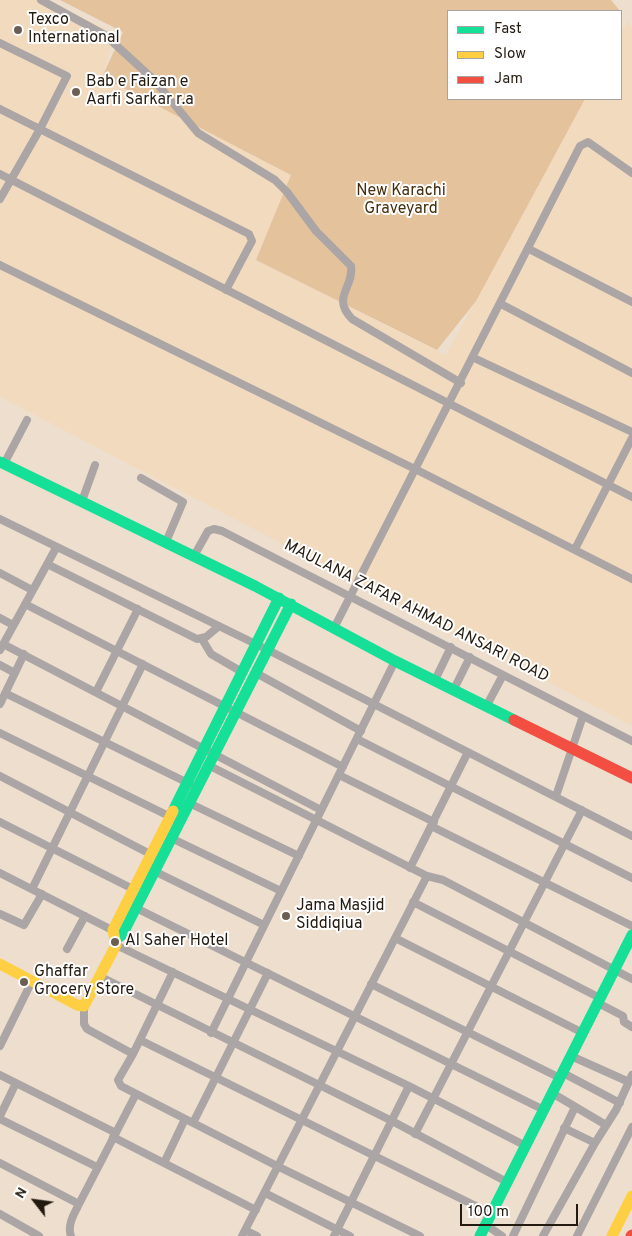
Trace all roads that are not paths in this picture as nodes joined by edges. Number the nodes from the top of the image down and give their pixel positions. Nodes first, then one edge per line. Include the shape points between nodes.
1 (41, 0) edge
2 (0, 43) edge
3 (0, 109) edge
4 (40, 129) junction
5 (0, 174) edge
6 (632, 174) edge
7 (11, 180) junction
8 (0, 198) edge
9 (529, 249) junction
10 (0, 265) edge
11 (226, 290) junction
12 (632, 302) edge
13 (500, 304) junction
14 (474, 358) junction
15 (632, 373) edge
16 (461, 383) junction
17 (449, 404) junction
18 (27, 420) dead end
19 (632, 432) edge
20 (632, 438) edge
21 (2, 463) edge
22 (95, 465) dead end
23 (416, 470) junction
24 (141, 478) dead end
25 (607, 484) junction
26 (632, 497) edge
27 (82, 501) junction
28 (0, 519) edge
29 (166, 542) junction
30 (56, 548) junction
31 (575, 549) junction
32 (194, 556) junction
33 (47, 564) junction
34 (0, 573) edge
35 (632, 579) edge
36 (32, 590) junction
37 (351, 596) junction
38 (279, 598) junction
39 (25, 604) junction
40 (291, 604) junction
41 (138, 609) junction
42 (0, 618) edge
43 (13, 625) junction
44 (219, 626) junction
45 (334, 628) junction
46 (202, 639) junction
47 (256, 644) junction
48 (2, 647) edge
49 (451, 648) junction
50 (268, 650) junction
51 (117, 651) junction
52 (24, 654) junction
53 (470, 657) junction
54 (395, 661) junction
55 (143, 664) junction
56 (0, 665) edge
57 (242, 672) junction
58 (15, 673) junction
59 (256, 673) junction
60 (503, 675) junction
61 (434, 680) junction
62 (454, 688) junction
63 (96, 692) junction
64 (5, 693) junction
65 (0, 704) edge
66 (374, 704) junction
67 (122, 705) junction
68 (224, 706) junction
69 (487, 706) junction
70 (236, 712) junction
71 (583, 716) junction
72 (361, 730) junction
73 (0, 733) edge
74 (357, 739) junction
75 (632, 741) edge
76 (104, 742) junction
77 (203, 747) junction
78 (572, 748) junction
79 (468, 752) junction
80 (214, 753) junction
81 (208, 765) junction
82 (343, 767) junction
83 (339, 775) junction
84 (0, 776) edge
85 (87, 777) junction
86 (632, 778) edge
87 (185, 782) junction
88 (451, 787) junction
89 (197, 788) junction
90 (556, 796) junction
91 (189, 803) junction
92 (321, 810) junction
93 (582, 810) junction
94 (70, 812) junction
95 (174, 819) junction
96 (0, 822) edge
97 (316, 822) junction
98 (432, 824) junction
99 (632, 836) edge
100 (171, 838) junction
101 (565, 845) junction
102 (52, 848) junction
103 (299, 856) junction
104 (155, 857) junction
105 (410, 868) junction
106 (154, 871) junction
107 (1, 875) edge
108 (427, 876) junction
109 (632, 878) edge
110 (546, 883) junction
111 (32, 889) junction
112 (138, 891) junction
113 (281, 891) junction
114 (42, 894) junction
115 (413, 902) junction
116 (136, 908) junction
117 (0, 914) edge
118 (85, 916) junction
119 (525, 923) junction
120 (264, 925) junction
121 (632, 926) edge
122 (632, 936) edge
123 (117, 937) junction
124 (395, 938) junction
125 (67, 949) dead end
126 (511, 952) junction
127 (246, 962) junction
128 (0, 964) edge
129 (615, 970) junction
130 (173, 972) junction
131 (268, 973) junction
132 (101, 976) junction
133 (632, 979) edge
134 (32, 981) junction
135 (371, 984) junction
136 (492, 987) junction
137 (228, 999) junction
138 (599, 1000) junction
139 (84, 1006) junction
140 (156, 1006) junction
141 (250, 1009) junction
142 (356, 1015) junction
143 (632, 1027) edge
144 (468, 1031) junction
145 (211, 1033) junction
146 (583, 1033) junction
147 (140, 1040) junction
148 (233, 1043) junction
149 (0, 1046) edge
150 (337, 1052) junction
151 (133, 1054) junction
152 (571, 1056) junction
153 (452, 1062) junction
154 (0, 1075) edge
155 (561, 1075) junction
156 (216, 1077) junction
157 (631, 1078) edge
158 (16, 1084) junction
159 (320, 1085) junction
160 (409, 1086) junction
161 (552, 1093) junction
162 (136, 1094) junction
163 (433, 1098) junction
164 (620, 1103) junction
165 (575, 1107) junction
166 (544, 1110) junction
167 (0, 1118) edge
168 (185, 1119) junction
169 (303, 1120) junction
170 (392, 1121) junction
171 (193, 1123) junction
172 (606, 1125) junction
173 (632, 1127) edge
174 (564, 1128) junction
175 (415, 1134) junction
176 (114, 1135) junction
177 (594, 1143) junction
178 (526, 1146) junction
179 (374, 1156) junction
180 (0, 1163) edge
181 (164, 1163) junction
182 (97, 1167) junction
183 (279, 1167) junction
184 (508, 1182) junction
185 (265, 1193) junction
186 (632, 1196) edge
187 (351, 1202) junction
188 (79, 1204) junction
189 (256, 1210) junction
190 (0, 1214) edge
191 (492, 1214) junction
192 (486, 1225) junction
193 (243, 1233) edge
194 (336, 1233) edge
195 (39, 1236) edge
196 (72, 1236) edge
197 (257, 1236) edge
198 (350, 1236) edge
199 (420, 1236) edge
200 (480, 1236) edge
201 (502, 1236) edge
202 (514, 1236) edge
203 (544, 1236) edge
204 (577, 1236) edge
205 (612, 1236) edge

1 - 16 street via 105,35 154,80 198,133 281,185 316,231 351,266 342,297 346,312 352,319
2 - 4 street via 67,76
3 - 4 street
4 - 7 street
4 - 11 street via 249,234 252,240
5 - 7 street
6 - 9 street via 584,142
7 - 8 street
7 - 11 street
9 - 12 street
9 - 13 street
10 - 23 street
11 - 17 street
13 - 14 street
13 - 15 street
14 - 16 street
14 - 19 street
16 - 17 street
17 - 23 street
17 - 25 street
18 - 21 street
20 - 25 street
21 - 27 street
22 - 27 street
23 - 31 street
23 - 37 street
24 - 29 street via 184,502
25 - 26 street
25 - 31 street
27 - 29 street
28 - 30 street
29 - 32 street
30 - 33 street
30 - 44 street
31 - 35 street
32 - 37 street, MAULANA ZAFAR AHMAD ANSARI ROAD via 208,532 214,529 222,531
32 - 38 street
33 - 36 street
33 - 41 street
34 - 36 street
36 - 39 street
37 - 45 street
37 - 49 street, MAULANA ZAFAR AHMAD ANSARI ROAD
38 - 40 street
38 - 47 street
39 - 43 street
39 - 51 street
40 - 45 street
40 - 50 street
41 - 46 street
41 - 51 street
42 - 43 street
43 - 48 street
44 - 46 street
44 - 47 street
45 - 54 street
46 - 57 street via 211,654
47 - 50 street
47 - 57 street
48 - 52 street
49 - 53 street, MAULANA ZAFAR AHMAD ANSARI ROAD
49 - 61 street
50 - 59 street
50 - 66 street
51 - 55 street
51 - 63 street
52 - 58 street
52 - 63 street
53 - 60 street, MAULANA ZAFAR AHMAD ANSARI ROAD
53 - 62 street
54 - 61 street
54 - 66 street
55 - 67 street
55 - 68 street
56 - 58 street
57 - 68 street
58 - 64 street
59 - 70 street
59 - 72 street
60 - 69 street
60 - 71 street, MAULANA ZAFAR AHMAD ANSARI ROAD
61 - 62 street
62 - 69 street
63 - 67 street
64 - 65 street
64 - 76 street
66 - 72 street
66 - 79 street
67 - 76 street
67 - 77 street
68 - 70 street
68 - 77 street
69 - 78 street
70 - 80 street
70 - 82 street
71 - 75 street, MAULANA ZAFAR AHMAD ANSARI ROAD
71 - 78 street
72 - 74 street
73 - 85 street
74 - 82 street
74 - 88 street
76 - 85 street
76 - 87 street
77 - 80 street
77 - 87 street
78 - 86 street
78 - 90 street
79 - 88 street
79 - 90 street
80 - 81 street
80 - 92 street
81 - 89 street
81 - 97 street
82 - 83 street
83 - 92 street
83 - 98 street
84 - 94 street
85 - 94 street
85 - 95 street
87 - 89 street
87 - 95 street
88 - 98 street
88 - 101 street
89 - 91 street
90 - 93 street
91 - 95 street
91 - 103 street
92 - 97 street
93 - 99 street
93 - 101 street
94 - 102 street
94 - 104 street
95 - 100 street
95 - 104 street
96 - 102 street
97 - 103 street
97 - 105 street
98 - 105 street
98 - 110 street
100 - 104 street
100 - 113 street
101 - 109 street
101 - 110 street
102 - 111 street
102 - 112 street
103 - 113 street
104 - 106 street
104 - 112 street
105 - 108 street
106 - 112 street
106 - 120 street
107 - 111 street
108 - 115 street
108 - 119 street via 443,880
110 - 119 street
110 - 121 street
111 - 114 street
112 - 116 street
112 - 123 street
113 - 120 street
114 - 117 street via 24,925
114 - 118 street
115 - 124 street
115 - 126 street
116 - 123 street
116 - 127 street
118 - 123 street
118 - 125 street
119 - 126 street
119 - 129 street
120 - 127 street
122 - 129 street
123 - 130 street
123 - 132 street
124 - 135 street
124 - 136 street
126 - 136 street
126 - 138 street
127 - 131 street
127 - 137 street
128 - 134 street
129 - 133 street
129 - 138 street
130 - 137 street
130 - 140 street
131 - 141 street
131 - 142 street
132 - 139 street
132 - 140 street
134 - 139 street
134 - 149 street
135 - 142 street
135 - 144 street
136 - 144 street
136 - 146 street
137 - 141 street
137 - 145 street
138 - 143 street via 623,1016 624,1022
138 - 146 street
139 - 151 street via 87,1030
140 - 145 street
140 - 147 street
141 - 148 street
141 - 150 street
142 - 150 street
142 - 153 street
144 - 153 street
144 - 155 street
145 - 148 street
146 - 152 street
147 - 151 street
147 - 156 street
148 - 156 street
148 - 159 street
150 - 159 street
150 - 160 street
151 - 162 street via 118,1080 121,1086
152 - 155 street
152 - 157 street
153 - 163 street
153 - 166 street
154 - 158 street
155 - 161 street
155 - 164 street
156 - 169 street
156 - 171 street
157 - 164 street
158 - 167 street
158 - 176 street
159 - 169 street
159 - 170 street
160 - 163 street
160 - 170 street
161 - 165 street
161 - 166 street
162 - 168 street
162 - 176 street
163 - 175 street
163 - 178 street
164 - 172 street
165 - 172 street
165 - 174 street
166 - 178 street
167 - 182 street
168 - 171 street
168 - 181 street
169 - 179 street
169 - 183 street
170 - 175 street
170 - 179 street
171 - 183 street
172 - 177 street
173 - 204 street
174 - 177 street
174 - 202 street
175 - 184 street
176 - 181 street
176 - 182 street
177 - 203 street
178 - 184 street
179 - 187 street
179 - 191 street
180 - 188 street
181 - 189 street
182 - 188 street
183 - 185 street
183 - 187 street
184 - 191 street
185 - 189 street
185 - 194 street
186 - 205 street
187 - 194 street
187 - 199 street
188 - 196 street via 69,1230
189 - 193 street
190 - 195 street
191 - 192 street
192 - 200 street
192 - 201 street
193 - 197 street
194 - 198 street

